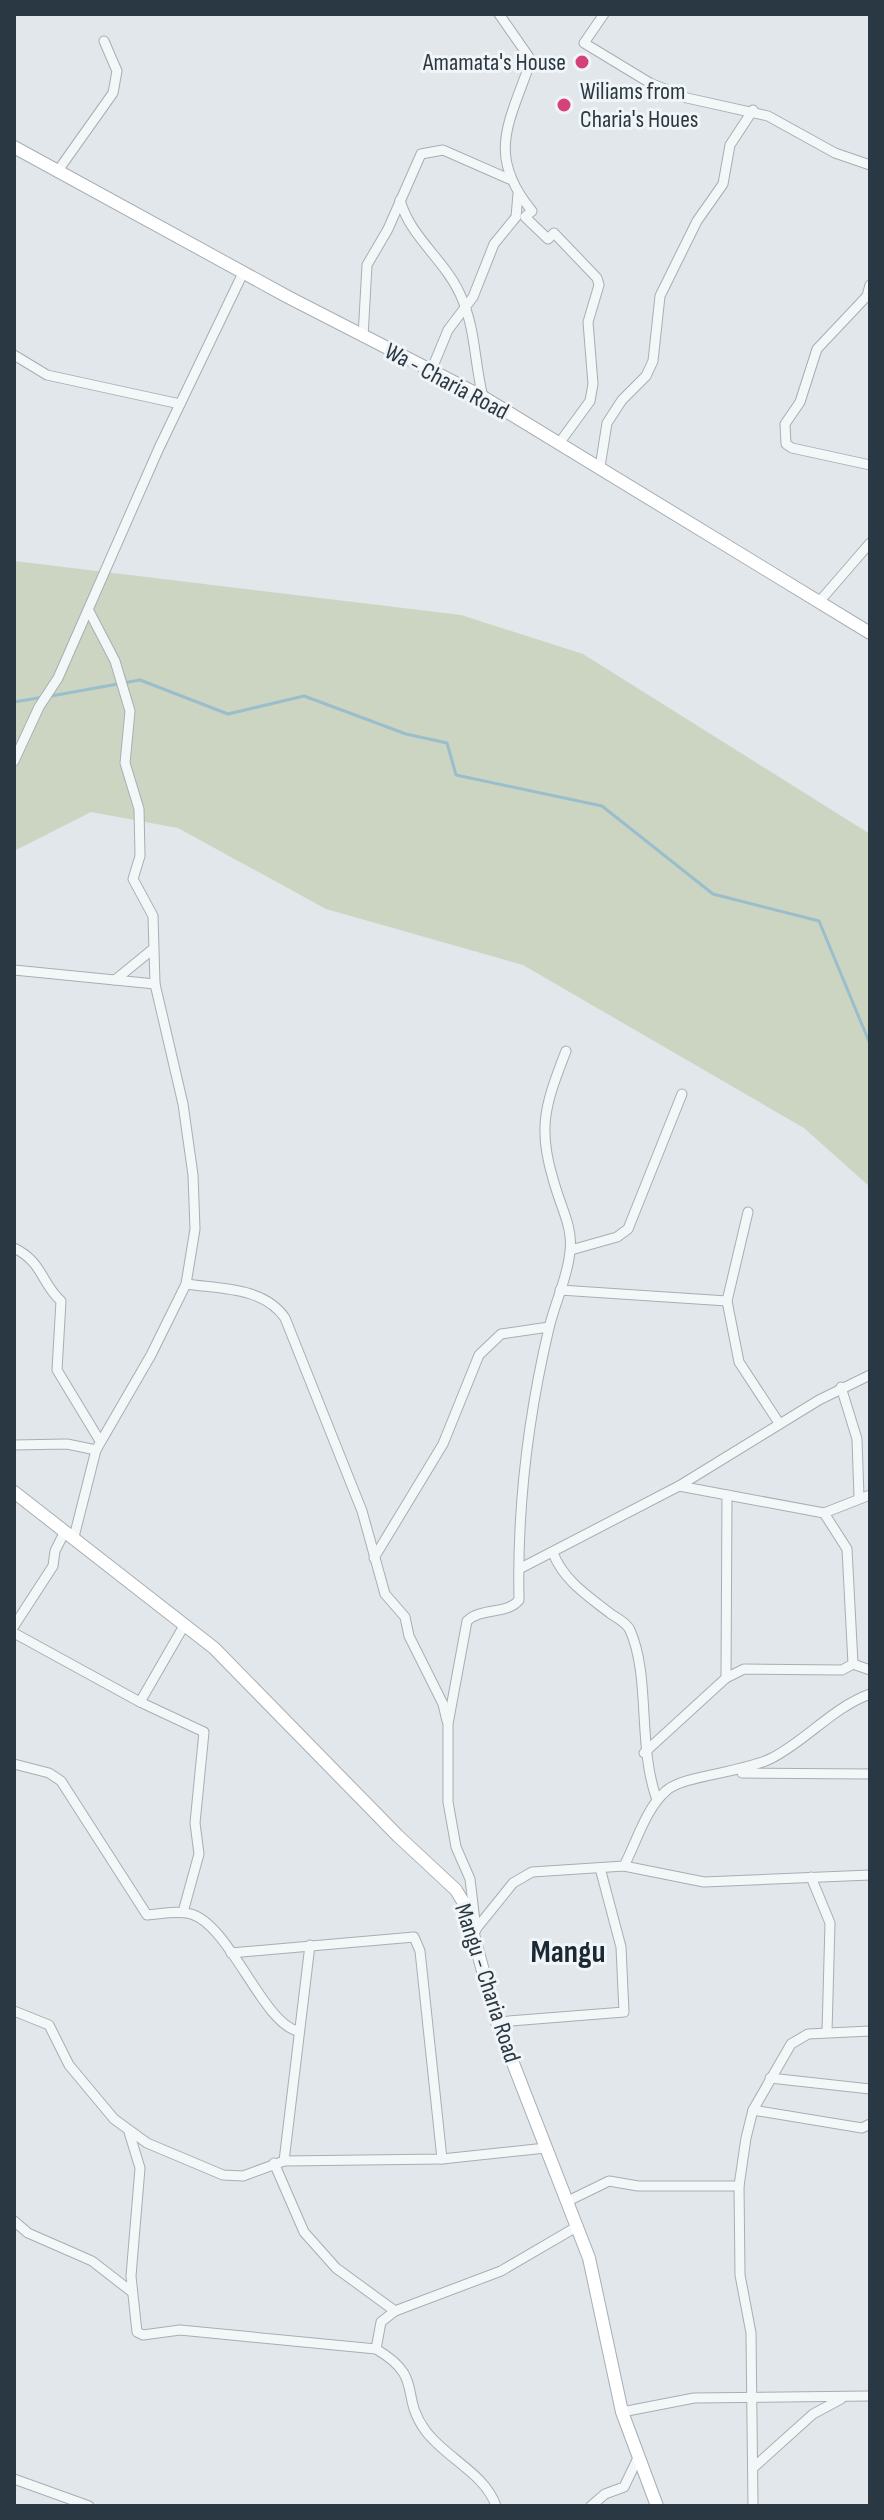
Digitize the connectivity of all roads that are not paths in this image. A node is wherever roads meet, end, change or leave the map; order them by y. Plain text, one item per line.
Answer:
1 (499, 14) edge
2 (604, 14) edge
3 (104, 41) dead end
4 (753, 110) junction
5 (14, 147) edge
6 (870, 165) edge
7 (57, 172) junction
8 (509, 179) junction
9 (518, 194) junction
10 (400, 200) junction
11 (243, 273) junction
12 (870, 285) edge
13 (466, 307) junction
14 (363, 337) junction
15 (14, 355) edge
16 (431, 371) junction
17 (483, 397) junction
18 (180, 404) junction
19 (560, 442) junction
20 (870, 465) edge
21 (600, 467) junction
22 (870, 543) edge
23 (819, 602) junction
24 (89, 611) junction
25 (870, 633) edge
26 (14, 761) edge
27 (153, 949) junction
28 (14, 970) edge
29 (115, 980) junction
30 (155, 984) junction
31 (566, 1051) dead end
32 (682, 1094) dead end
33 (748, 1212) dead end
34 (14, 1248) edge
35 (571, 1250) junction
36 (186, 1284) junction
37 (560, 1290) junction
38 (727, 1301) junction
39 (549, 1327) junction
40 (870, 1375) edge
41 (841, 1387) junction
42 (779, 1423) junction
43 (14, 1445) edge
44 (98, 1446) junction
45 (679, 1486) junction
46 (14, 1492) edge
47 (727, 1495) junction
48 (870, 1495) edge
49 (859, 1497) junction
50 (824, 1513) junction
51 (70, 1534) junction
52 (553, 1553) junction
53 (374, 1558) junction
54 (519, 1569) junction
55 (185, 1624) junction
56 (14, 1626) edge
57 (14, 1633) edge
58 (853, 1664) junction
59 (870, 1670) edge
60 (726, 1678) junction
61 (870, 1694) edge
62 (140, 1702) junction
63 (448, 1724) junction
64 (644, 1753) junction
65 (14, 1764) edge
66 (734, 1773) junction
67 (870, 1774) edge
68 (657, 1800) junction
69 (624, 1866) junction
70 (600, 1868) junction
71 (870, 1875) edge
72 (811, 1877) junction
73 (183, 1912) junction
74 (476, 1929) junction
75 (310, 1945) junction
76 (476, 1945) junction
77 (231, 1953) junction
78 (14, 2011) edge
79 (497, 2022) junction
80 (298, 2031) junction
81 (870, 2031) edge
82 (827, 2032) junction
83 (770, 2078) junction
84 (870, 2089) edge
85 (753, 2110) junction
86 (870, 2124) edge
87 (129, 2132) junction
88 (546, 2148) junction
89 (442, 2159) junction
90 (279, 2162) junction
91 (739, 2186) junction
92 (568, 2201) junction
93 (14, 2221) edge
94 (578, 2226) junction
95 (28, 2233) junction
96 (14, 2238) edge
97 (132, 2292) junction
98 (395, 2311) junction
99 (376, 2349) junction
100 (870, 2396) edge
101 (844, 2397) junction
102 (752, 2400) junction
103 (622, 2412) junction
104 (637, 2460) junction
105 (753, 2468) junction
106 (14, 2479) edge
107 (89, 2506) edge
108 (496, 2506) edge
109 (591, 2506) edge
110 (657, 2506) edge
111 (753, 2506) edge

1 - 8 street
2 - 4 street
3 - 7 street
4 - 6 street
4 - 21 street
5 - 7 street, Wa - Charia Road
7 - 11 street, Wa - Charia Road
8 - 9 street
8 - 10 street
9 - 13 street
9 - 19 street
10 - 13 street
10 - 14 street
11 - 14 street, Wa - Charia Road
11 - 18 street
12 - 20 street
13 - 16 street
13 - 17 street
14 - 16 street, Wa - Charia Road
15 - 18 street
16 - 17 street, Wa - Charia Road
17 - 19 street, Wa - Charia Road
18 - 24 street
19 - 21 street, Wa - Charia Road
21 - 23 street, Wa - Charia Road
22 - 23 street
23 - 25 street, Wa - Charia Road
24 - 26 street
24 - 27 street
27 - 29 street
27 - 30 street
28 - 29 street
29 - 30 street
30 - 36 street
31 - 35 street
32 - 35 street
33 - 38 street
34 - 44 street
35 - 37 street
36 - 44 street
36 - 53 street
37 - 38 street
37 - 39 street
38 - 42 street
39 - 53 street
39 - 54 street
40 - 41 street
41 - 42 street
41 - 49 street
42 - 45 street
43 - 44 street
44 - 51 street
45 - 47 street
45 - 52 street
46 - 51 street, Mangu - Charia Road
47 - 50 street
47 - 60 street
48 - 49 street
49 - 50 street
50 - 58 street
51 - 55 street, Mangu - Charia Road
51 - 56 street
52 - 54 street
52 - 64 street
53 - 63 street
54 - 63 street
55 - 62 street
55 - 76 street, Mangu - Charia Road
57 - 62 street
58 - 59 street
58 - 60 street
60 - 64 street
61 - 66 street
62 - 73 street
63 - 74 street
64 - 68 street
65 - 73 street
66 - 67 street
66 - 68 street
68 - 69 street
69 - 70 street
69 - 72 street
70 - 74 street
70 - 79 street
71 - 72 street
72 - 82 street
73 - 77 street
74 - 76 street
75 - 77 street
75 - 80 street
75 - 89 street
76 - 79 street, Mangu - Charia Road
77 - 80 street
78 - 87 street
79 - 88 street, Mangu - Charia Road
80 - 90 street
81 - 82 street
82 - 83 street
83 - 84 street
83 - 85 street
85 - 86 street
85 - 91 street
87 - 90 street
87 - 97 street
88 - 89 street
88 - 92 street, Mangu - Charia Road
89 - 90 street
90 - 98 street
91 - 92 street
91 - 102 street
92 - 94 street, Mangu - Charia Road
93 - 95 street
94 - 98 street
94 - 103 street, Mangu - Charia Road
95 - 96 street
95 - 97 street
97 - 99 street
98 - 99 street
99 - 108 street
100 - 101 street
101 - 102 street
101 - 105 street
102 - 103 street
102 - 105 street
103 - 104 street, Mangu - Charia Road
104 - 109 street
104 - 110 street, Mangu - Charia Road
105 - 111 street
106 - 107 street

